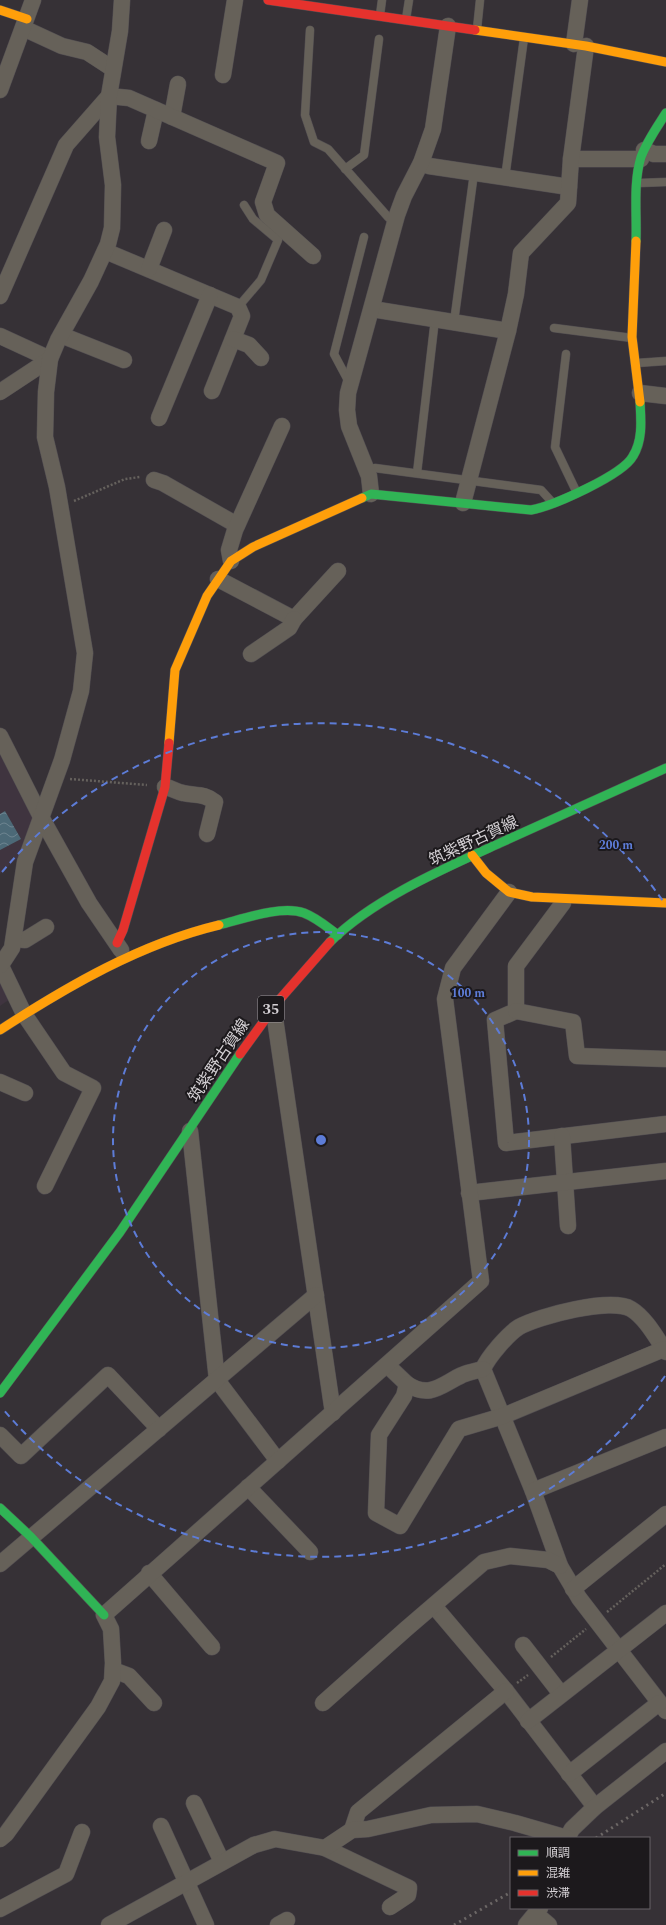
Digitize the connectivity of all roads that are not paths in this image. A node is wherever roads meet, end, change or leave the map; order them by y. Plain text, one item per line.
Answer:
1 (33, 0) edge
2 (122, 0) edge
3 (235, 0) edge
4 (268, 0) edge
5 (409, 0) edge
6 (480, 0) edge
7 (580, 0) edge
8 (380, 1) edge
9 (0, 10) edge
10 (379, 16) junction
11 (406, 20) junction
12 (25, 24) junction
13 (448, 26) junction
14 (310, 30) dead end
15 (477, 30) junction
16 (525, 37) junction
17 (379, 39) dead end
18 (580, 45) junction
19 (666, 62) edge
20 (113, 69) junction
21 (223, 75) dead end
22 (178, 84) dead end
23 (0, 90) edge
24 (109, 96) junction
25 (156, 110) junction
26 (666, 113) edge
27 (172, 117) junction
28 (149, 141) dead end
29 (666, 154) edge
30 (643, 155) junction
31 (571, 159) junction
32 (421, 163) junction
33 (345, 169) junction
34 (474, 173) junction
35 (505, 178) junction
36 (666, 182) edge
37 (639, 183) junction
38 (569, 187) junction
39 (244, 205) dead end
40 (394, 223) junction
41 (164, 230) dead end
42 (364, 237) dead end
43 (105, 251) junction
44 (313, 256) dead end
45 (149, 269) junction
46 (210, 295) junction
47 (0, 296) edge
48 (238, 307) junction
49 (372, 309) junction
50 (435, 319) junction
51 (454, 322) junction
52 (554, 328) dead end
53 (508, 331) junction
54 (61, 335) junction
55 (0, 336) edge
56 (632, 338) junction
57 (233, 339) junction
58 (566, 354) dead end
59 (260, 358) dead end
60 (50, 359) junction
61 (124, 360) dead end
62 (666, 361) edge
63 (636, 363) junction
64 (351, 384) junction
65 (212, 391) dead end
66 (0, 392) edge
67 (640, 393) junction
68 (666, 396) edge
69 (159, 418) dead end
70 (282, 426) dead end
71 (367, 470) junction
72 (417, 473) junction
73 (470, 479) junction
74 (154, 480) road end
75 (576, 491) junction
76 (372, 494) junction
77 (553, 502) junction
78 (463, 503) junction
79 (237, 525) junction
80 (231, 561) junction
81 (338, 571) dead end
82 (218, 579) junction
83 (294, 619) junction
84 (251, 654) dead end
85 (0, 736) edge
86 (666, 768) edge
87 (165, 787) junction
88 (42, 817) junction
89 (207, 834) dead end
90 (472, 855) junction
91 (509, 892) junction
92 (562, 903) dead end
93 (666, 903) edge
94 (46, 927) dead end
95 (338, 935) junction
96 (14, 939) junction
97 (117, 943) junction
98 (125, 959) junction
99 (1, 965) edge
100 (273, 1005) junction
101 (516, 1011) junction
102 (24, 1014) junction
103 (0, 1030) edge
104 (666, 1059) edge
105 (0, 1082) edge
106 (25, 1093) dead end
107 (666, 1124) edge
108 (190, 1131) junction
109 (562, 1136) junction
110 (666, 1171) edge
111 (566, 1182) junction
112 (45, 1186) dead end
113 (469, 1192) junction
114 (568, 1226) dead end
115 (316, 1295) junction
116 (665, 1351) edge
117 (387, 1365) junction
118 (483, 1369) junction
119 (217, 1380) junction
120 (407, 1384) junction
121 (0, 1393) edge
122 (333, 1413) junction
123 (503, 1416) junction
124 (159, 1429) junction
125 (0, 1436) edge
126 (666, 1437) edge
127 (278, 1461) junction
128 (248, 1487) junction
129 (533, 1491) junction
130 (0, 1508) edge
131 (666, 1514) edge
132 (31, 1537) junction
133 (310, 1552) dead end
134 (0, 1564) edge
135 (560, 1566) junction
136 (149, 1573) junction
137 (573, 1589) junction
138 (434, 1606) junction
139 (666, 1613) edge
140 (104, 1615) junction
141 (522, 1645) dead end
142 (212, 1647) dead end
143 (620, 1650) junction
144 (113, 1670) junction
145 (506, 1691) junction
146 (561, 1694) junction
147 (154, 1703) dead end
148 (323, 1704) dead end
149 (662, 1707) edge
150 (528, 1721) junction
151 (666, 1751) edge
152 (570, 1774) junction
153 (194, 1803) dead end
154 (595, 1807) junction
155 (161, 1826) dead end
156 (352, 1830) junction
157 (82, 1832) dead end
158 (564, 1837) edge
159 (568, 1837) edge
160 (0, 1839) edge
161 (325, 1848) junction
162 (222, 1862) junction
163 (186, 1882) junction
164 (390, 1906) dead end
165 (0, 1909) edge
166 (534, 1916) edge
167 (108, 1925) edge
168 (206, 1925) edge
169 (549, 1925) edge

1 - 12 street
2 - 20 street
3 - 21 street
4 - 10 street
5 - 11 lane
6 - 15 lane
7 - 18 street
8 - 10 lane
9 - 12 street
10 - 11 street
11 - 13 street
12 - 20 street
12 - 23 street
13 - 15 street
13 - 32 street
14 - 33 lane
15 - 16 street
16 - 18 street
16 - 35 lane
17 - 33 lane
18 - 19 street
18 - 31 street
20 - 24 street
22 - 27 street
24 - 25 street
24 - 43 street
24 - 47 street
25 - 27 street
25 - 28 street
26 - 30 street
27 - 44 street
29 - 30 street
30 - 31 street
30 - 37 street
31 - 38 street
32 - 34 street
32 - 40 street
33 - 40 lane
34 - 35 street
34 - 51 lane
35 - 38 street
36 - 37 lane
37 - 56 street
38 - 53 street
39 - 48 lane
40 - 49 street
41 - 45 street
42 - 64 lane
43 - 45 street
43 - 54 street
45 - 46 street
46 - 48 street
46 - 69 street
48 - 57 street
49 - 50 street
49 - 64 street
50 - 51 street
50 - 72 lane
51 - 53 street
52 - 56 lane
53 - 73 street
54 - 60 street
54 - 61 street
55 - 60 street
56 - 63 street
57 - 59 street
57 - 65 street
58 - 75 lane
60 - 66 street
60 - 88 street
62 - 63 lane
63 - 67 street
64 - 71 street
67 - 68 street
67 - 75 street
70 - 79 street
71 - 72 lane
71 - 76 street
72 - 73 lane
73 - 77 lane
73 - 78 street
74 - 79 street
75 - 77 street
76 - 78 street
76 - 80 street
77 - 78 street
79 - 80 street
80 - 82 street
81 - 83 street
82 - 83 street
82 - 87 street
83 - 84 street
85 - 88 street
86 - 90 street, 筑紫野古賀線 / 35
87 - 89 street
87 - 97 street
88 - 96 street
88 - 97 street
90 - 91 street
90 - 95 street, 筑紫野古賀線 / 35
91 - 93 street
91 - 113 street
92 - 101 street
94 - 96 street
95 - 98 street
95 - 100 street, 筑紫野古賀線 / 35
96 - 99 street
97 - 98 street
98 - 102 street
99 - 102 street
100 - 108 street, 筑紫野古賀線 / 35
100 - 115 street
101 - 104 street
101 - 109 street
102 - 103 street
102 - 112 street
105 - 106 street
107 - 109 street
108 - 119 street
108 - 121 street, 筑紫野古賀線 / 35
109 - 111 street
110 - 111 street
111 - 113 street
111 - 114 street
113 - 117 street
115 - 119 street
115 - 122 street
116 - 118 street
116 - 123 street
117 - 120 street
117 - 122 street
118 - 120 street
118 - 123 street
119 - 124 street
119 - 127 street
120 - 123 street
122 - 127 street
123 - 129 street
124 - 125 street
124 - 132 street
126 - 129 street
127 - 128 street
128 - 133 street
128 - 136 street
129 - 135 street
130 - 132 street
131 - 137 street
132 - 134 street
132 - 140 street
135 - 137 street
135 - 138 street
136 - 140 street
136 - 142 street
137 - 143 street
138 - 145 street
138 - 148 street
139 - 143 street
140 - 144 street
141 - 146 street
143 - 146 street
143 - 149 street
144 - 147 street
144 - 160 street
145 - 150 street
145 - 156 street
146 - 150 street
149 - 152 street
150 - 152 street
151 - 154 street
152 - 154 street
153 - 162 street
154 - 159 street
155 - 163 street
156 - 158 street
156 - 161 street
157 - 165 street
161 - 162 street
161 - 164 street
162 - 163 street
163 - 167 street
163 - 168 street
166 - 169 street

